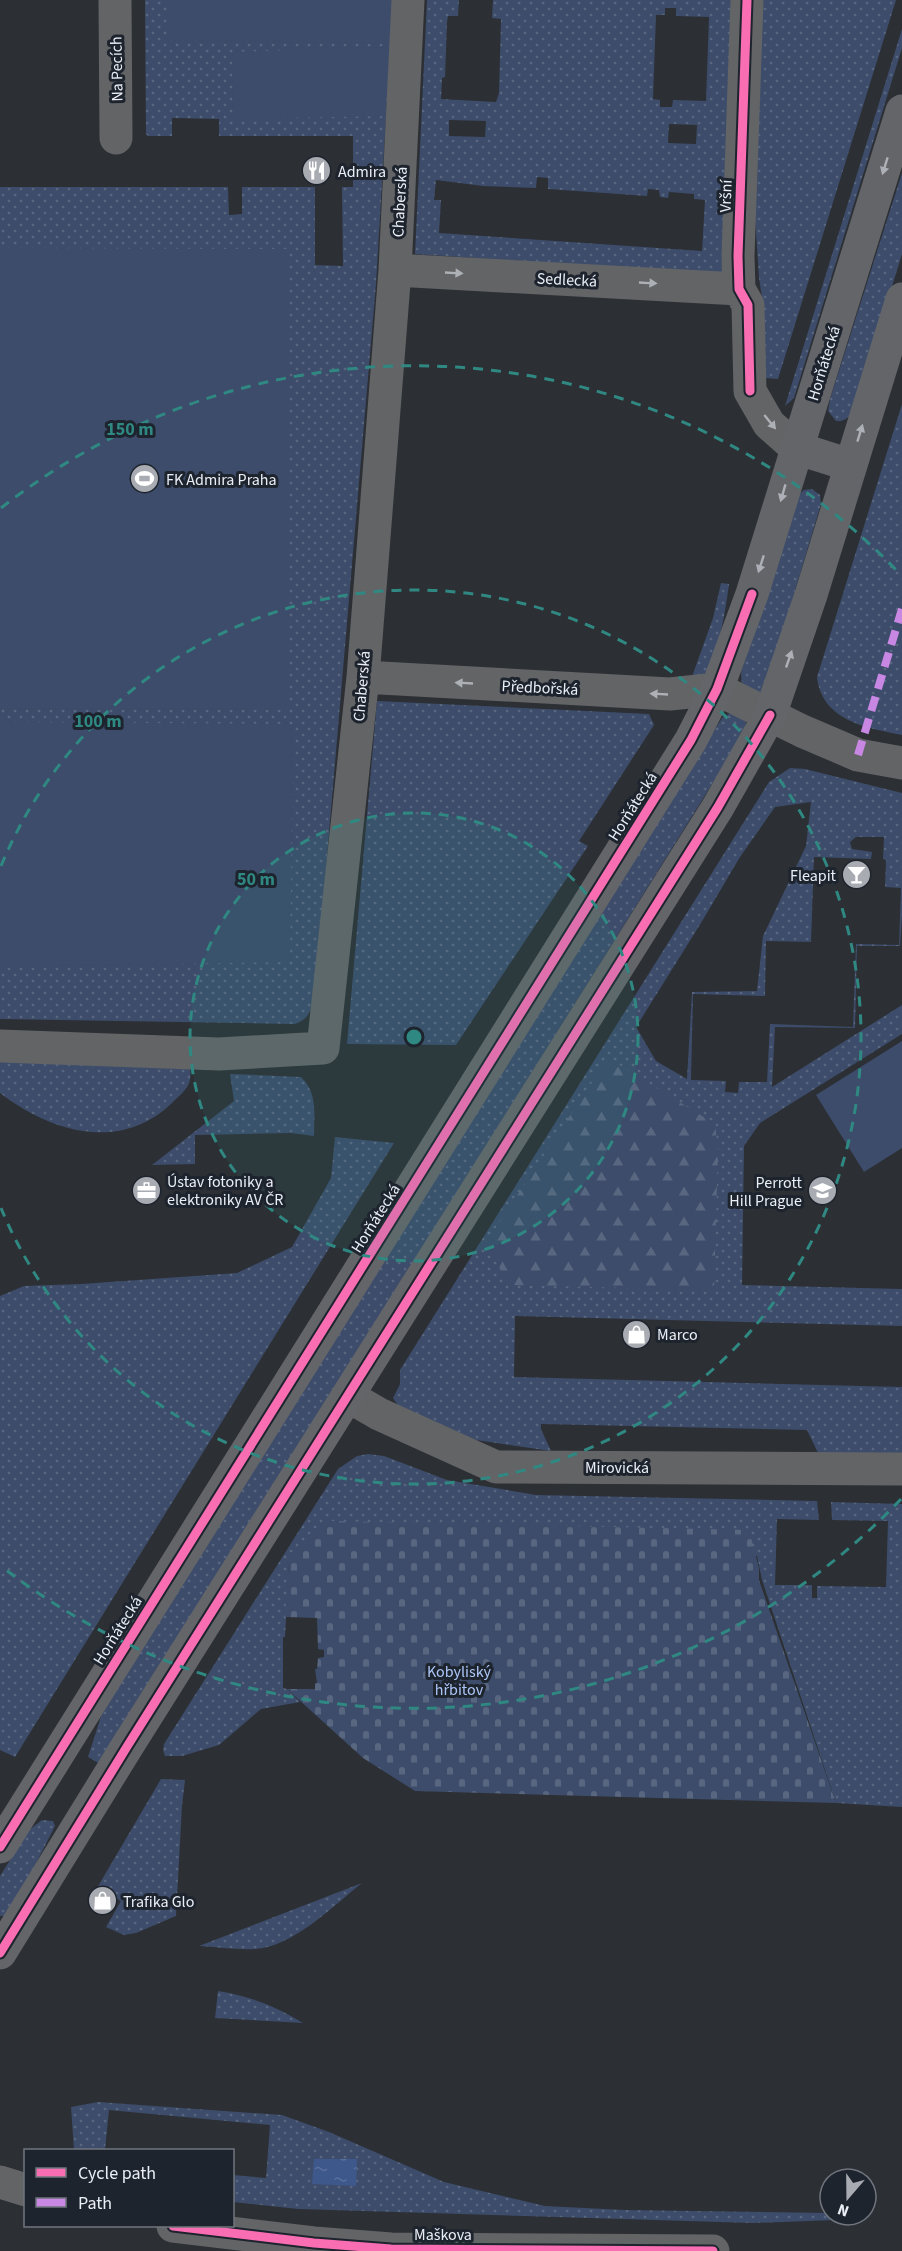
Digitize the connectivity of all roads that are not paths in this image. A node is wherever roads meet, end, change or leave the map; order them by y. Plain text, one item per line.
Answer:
1 (116, 0) edge
2 (408, 0) edge
3 (747, 0) edge
4 (902, 111) edge
5 (116, 138) dead end
6 (395, 270) junction
7 (739, 289) junction
8 (902, 300) edge
9 (796, 448) junction
10 (850, 465) junction
11 (363, 677) junction
12 (717, 689) junction
13 (770, 715) junction
14 (902, 763) edge
15 (0, 1046) edge
16 (348, 1396) junction
17 (902, 1469) edge
18 (0, 1847) edge
19 (0, 1953) edge
20 (0, 2182) edge
21 (24, 2189) edge
22 (181, 2227) edge
23 (713, 2251) edge

1 - 5 street, Na Pecích
2 - 6 street, Chaberská
3 - 7 street, Vršní
4 -> 9 main road, Horňátecká
6 -> 7 street, Sedlecká
6 - 11 street, Chaberská
7 -> 9 street, Vršní
10 -> 8 main road
9 - 10 main road, Vršní
9 -> 12 main road, Horňátecká
13 -> 10 main road
12 -> 11 street, Předbořská
11 - 15 street, Chaberská
12 - 13 street
12 - 18 main road, Horňátecká
13 - 14 street
13 - 16 main road
16 - 17 street, Mirovická
16 - 19 main road
20 - 21 street
22 - 23 street, Maškova

